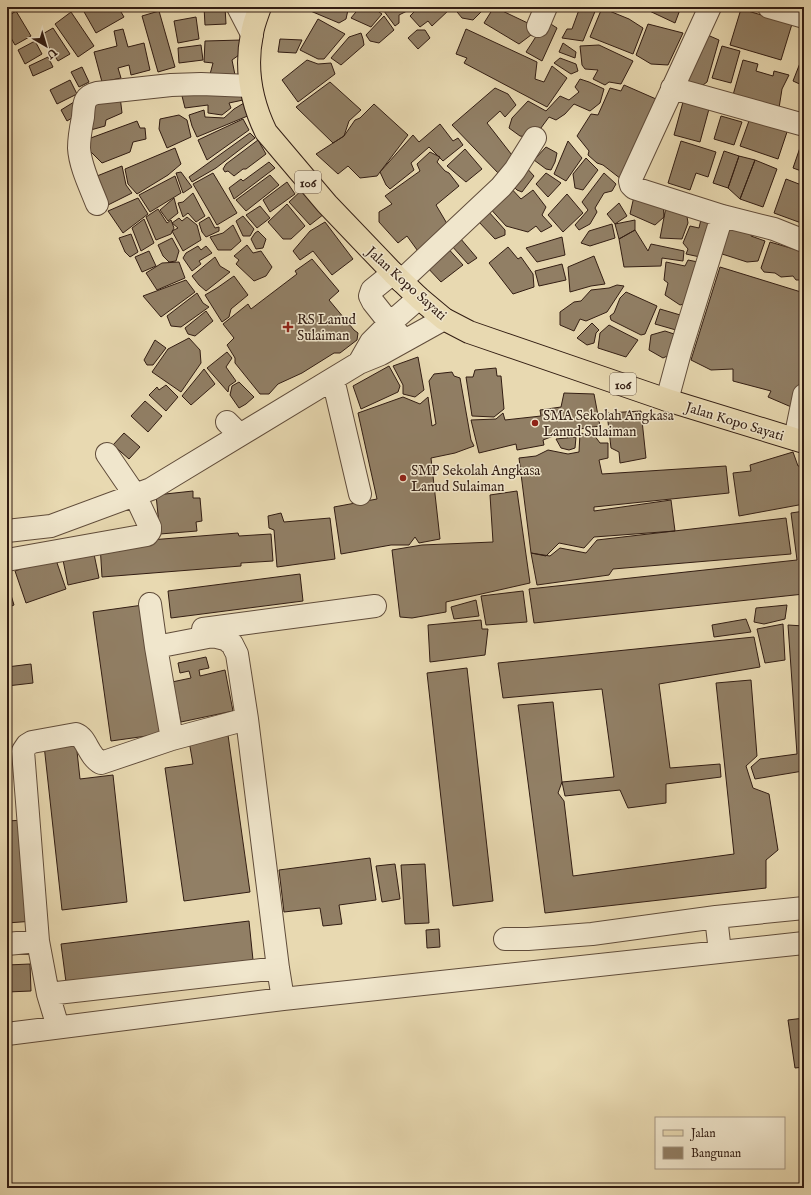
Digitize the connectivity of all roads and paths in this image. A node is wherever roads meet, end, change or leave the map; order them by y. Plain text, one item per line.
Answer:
1 (238, 7) edge
2 (260, 7) edge
3 (546, 7) edge
4 (710, 7) edge
5 (769, 7) edge
6 (804, 17) edge
7 (538, 26) dead end
8 (252, 34) junction
9 (250, 86) junction
10 (672, 88) junction
11 (804, 125) edge
12 (535, 138) dead end
13 (97, 204) dead end
14 (722, 216) junction
15 (804, 241) edge
16 (397, 277) junction
17 (419, 298) junction
18 (444, 319) junction
19 (390, 324) junction
20 (404, 341) junction
21 (359, 363) junction
22 (333, 379) junction
23 (804, 395) edge
24 (667, 400) junction
25 (799, 441) edge
26 (107, 454) dead end
27 (360, 494) dead end
28 (135, 495) junction
29 (7, 531) edge
30 (7, 560) edge
31 (150, 604) dead end
32 (375, 606) dead end
33 (155, 641) junction
34 (247, 719) junction
35 (172, 738) junction
36 (804, 908) edge
37 (716, 917) junction
38 (592, 934) junction
39 (505, 939) dead end
40 (38, 942) junction
41 (804, 943) edge
42 (7, 944) edge
43 (720, 952) junction
44 (595, 966) junction
45 (278, 968) junction
46 (48, 994) junction
47 (283, 999) junction
48 (58, 1027) junction
49 (7, 1034) edge

1 - 8 street
2 - 8 main road, Jalan Kopo Sayati / 106
3 - 7 street
4 - 10 street
5 - 6 street
8 - 9 main road, Jalan Kopo Sayati / 106
9 - 13 street
9 - 16 main road, Jalan Kopo Sayati / 106
10 - 11 street
10 - 14 street
12 - 16 street
14 - 15 street
14 - 24 street
16 - 17 main road, Jalan Kopo Sayati / 106
16 - 19 street
17 - 18 main road, Jalan Kopo Sayati / 106
17 - 19 street
18 - 20 street
18 - 24 main road, Jalan Kopo Sayati / 106
19 - 20 street
19 - 21 street
20 - 21 street
21 - 22 street
22 - 27 street
22 - 28 street
23 - 25 street
24 - 25 main road, Jalan Kopo Sayati / 106
26 - 28 street
28 - 29 street
28 - 30 street
31 - 33 street
32 - 33 street
33 - 34 street
33 - 35 street
34 - 35 street
34 - 45 street
35 - 40 street
36 - 37 street
37 - 38 street
37 - 43 street
38 - 39 street
38 - 44 street
40 - 42 street
40 - 46 street
41 - 43 street
43 - 44 street
44 - 47 street
45 - 46 street
45 - 47 street
46 - 48 street
47 - 48 street
48 - 49 street

